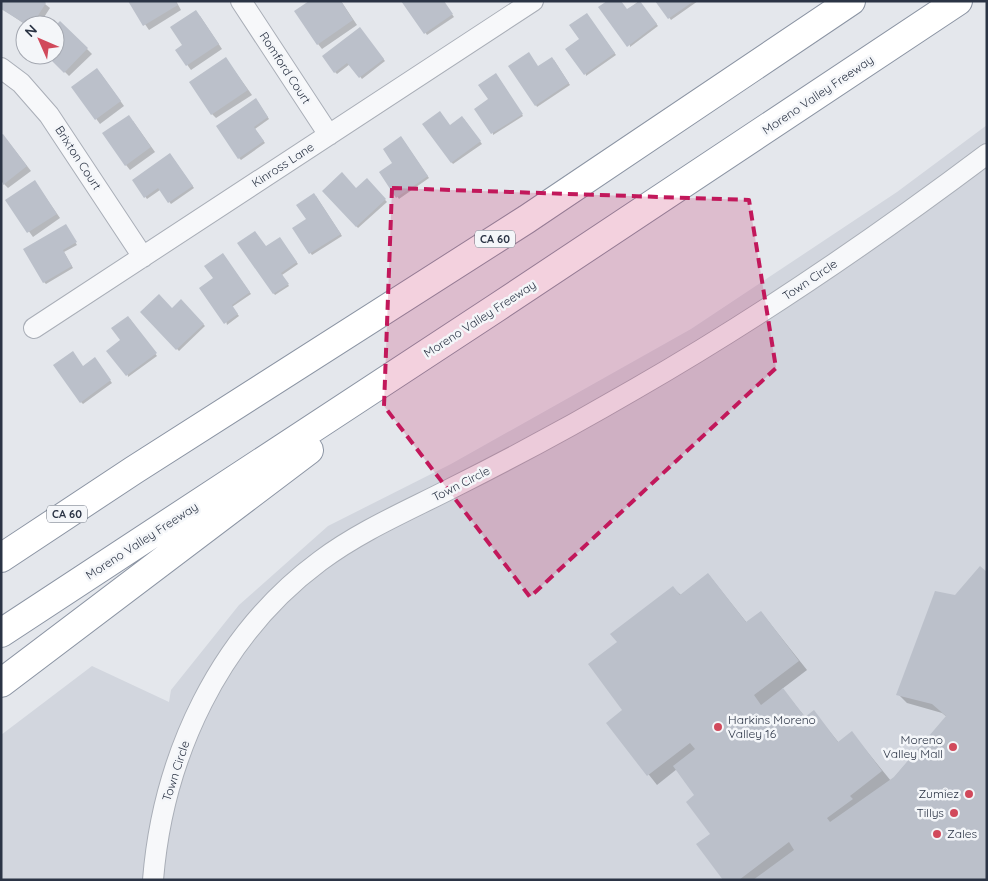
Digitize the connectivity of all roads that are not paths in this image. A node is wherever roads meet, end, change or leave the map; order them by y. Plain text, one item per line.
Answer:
1 (241, 1) edge
2 (851, 1) edge
3 (958, 1) edge
4 (523, 4) edge
5 (1, 68) edge
6 (330, 135) junction
7 (987, 154) edge
8 (143, 257) junction
9 (496, 308) junction
10 (34, 328) dead end
11 (134, 470) junction
12 (1, 550) edge
13 (1, 558) edge
14 (1, 633) edge
15 (1, 683) edge
16 (153, 880) edge

1 - 6 street, Romford Court
2 - 11 highway, CA 60
3 - 9 highway, Moreno Valley Freeway
4 - 6 street, Kinross Lane
5 - 8 street, Brixton Court
6 - 8 street, Kinross Lane
7 - 16 street, Town Circle
8 - 10 street, Kinross Lane
9 - 14 highway, Moreno Valley Freeway
9 - 15 highway
11 - 12 highway
11 - 13 highway, CA 60

